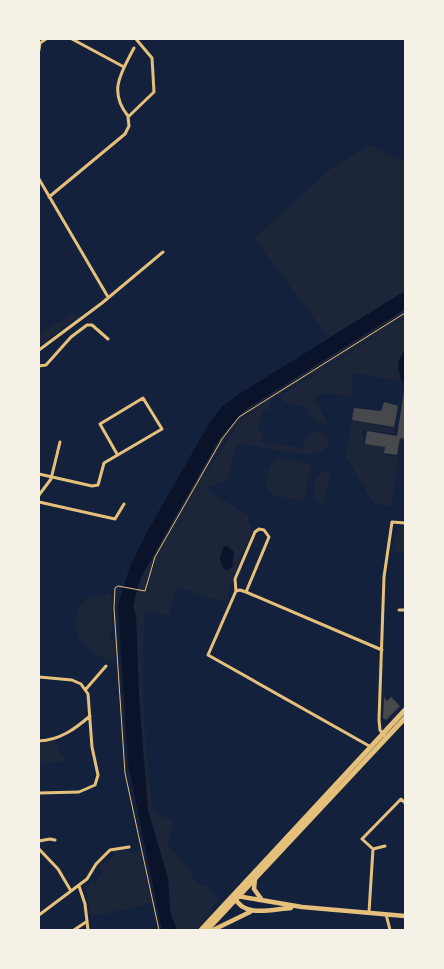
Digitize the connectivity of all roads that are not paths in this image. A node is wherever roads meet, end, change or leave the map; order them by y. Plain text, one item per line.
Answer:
1 (46, 39) edge
2 (72, 39) edge
3 (136, 39) edge
4 (134, 48) dead end
5 (39, 50) edge
6 (124, 67) junction
7 (128, 117) junction
8 (39, 179) edge
9 (50, 197) junction
10 (163, 252) dead end
11 (108, 297) junction
12 (108, 339) dead end
13 (39, 350) edge
14 (39, 366) edge
15 (60, 442) dead end
16 (118, 454) junction
17 (39, 474) edge
18 (52, 477) junction
19 (39, 495) edge
20 (39, 502) edge
21 (124, 504) dead end
22 (405, 523) edge
23 (236, 591) junction
24 (246, 592) junction
25 (399, 610) dead end
26 (405, 610) edge
27 (382, 650) junction
28 (106, 666) dead end
29 (39, 677) edge
30 (86, 689) junction
31 (405, 710) edge
32 (90, 716) junction
33 (405, 718) edge
34 (384, 736) junction
35 (39, 741) edge
36 (373, 748) junction
37 (39, 793) edge
38 (405, 803) edge
39 (56, 840) dead end
40 (39, 842) edge
41 (385, 846) dead end
42 (129, 847) dead end
43 (39, 849) edge
44 (373, 849) junction
45 (255, 878) junction
46 (79, 886) junction
47 (71, 891) junction
48 (236, 897) junction
49 (268, 902) junction
50 (302, 907) junction
51 (257, 910) junction
52 (369, 912) junction
53 (386, 913) junction
54 (39, 915) edge
55 (405, 915) edge
56 (86, 922) junction
57 (74, 930) edge
58 (88, 930) edge
59 (201, 930) edge
60 (207, 930) edge
61 (213, 930) edge
62 (390, 930) edge

1 - 5 street
2 - 6 street
3 - 7 street
4 - 6 street
6 - 7 street
7 - 9 street
8 - 9 street
9 - 11 street
10 - 11 street
11 - 13 street
12 - 14 street
15 - 18 street
16 - 16 street
16 - 18 street
17 - 18 street
18 - 19 street
20 - 21 street
22 - 27 street
23 - 24 street
23 - 24 street
23 - 36 street
24 - 27 street
25 - 26 street
27 - 34 street
28 - 30 street
29 - 30 street
30 - 32 street
31 - 34 main road
32 - 35 street
32 - 37 street
33 - 34 main road
34 - 36 main road
36 - 45 main road
36 - 48 main road
38 - 44 street
39 - 40 street
41 - 44 street
42 - 46 street
43 - 47 street
44 - 52 street
45 - 48 main road
45 - 49 main road
46 - 47 street
46 - 56 street
47 - 54 street
48 - 49 main road
48 - 51 main road
48 - 59 main road
48 - 60 main road
49 - 50 main road
50 - 51 main road
50 - 52 main road
51 - 61 main road
52 - 53 main road
53 - 55 main road
53 - 62 street
56 - 57 street
56 - 58 street

